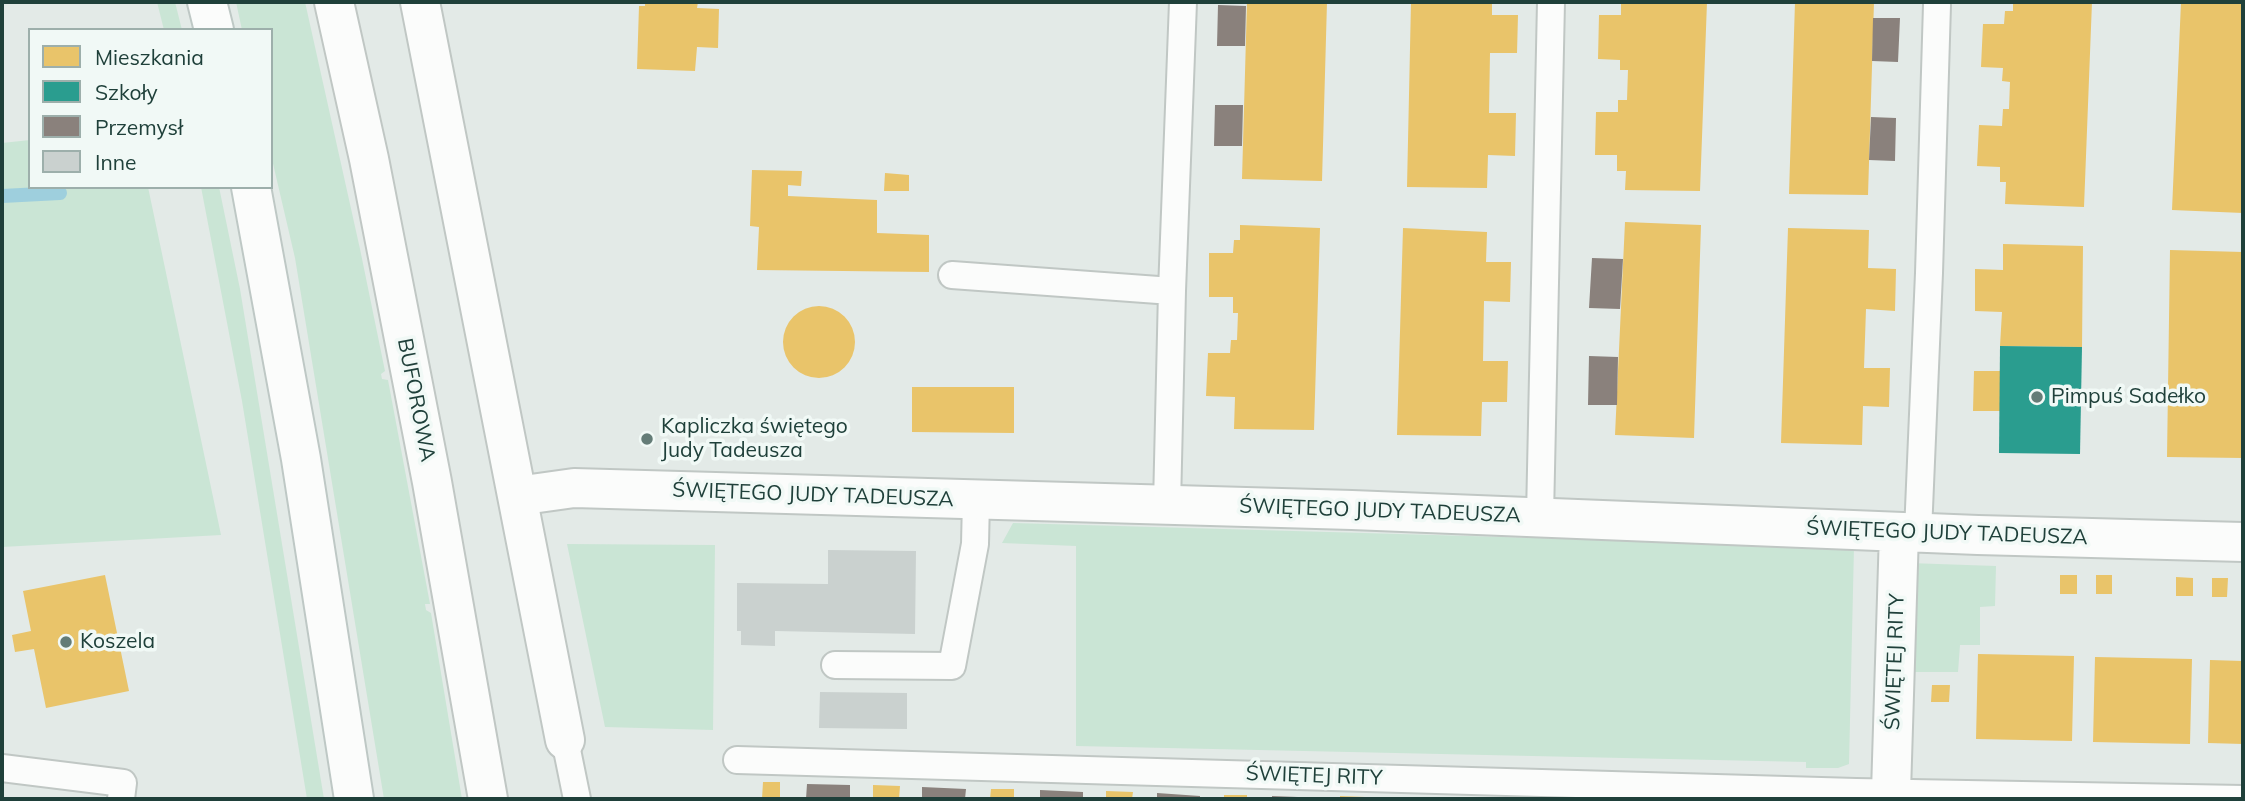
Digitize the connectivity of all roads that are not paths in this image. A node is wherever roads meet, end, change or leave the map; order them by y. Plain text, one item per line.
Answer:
1 (207, 2) edge
2 (334, 2) edge
3 (420, 2) edge
4 (1183, 2) edge
5 (1550, 2) edge
6 (1937, 5) dead end
7 (214, 28) edge
8 (251, 189) edge
9 (951, 275) dead end
10 (1172, 291) junction
11 (517, 496) junction
12 (976, 500) junction
13 (1167, 505) junction
14 (1540, 516) junction
15 (1908, 532) junction
16 (2243, 541) edge
17 (835, 665) dead end
18 (565, 740) joint
19 (737, 760) dead end
20 (2, 768) edge
21 (1891, 796) edge
22 (121, 799) edge
23 (354, 799) edge
24 (488, 799) edge
25 (577, 799) edge
26 (2243, 799) edge

1 - 7 street
2 - 24 street, BUFOROWA
3 - 11 street
4 - 10 lane
5 - 14 lane
6 - 15 lane
8 - 23 street
9 - 10 lane
10 - 13 lane
11 - 12 street, ŚWIĘTEGO JUDY TADEUSZA
11 - 18 street
12 - 13 street, ŚWIĘTEGO JUDY TADEUSZA
12 - 17 lane
13 - 14 street, ŚWIĘTEGO JUDY TADEUSZA
14 - 15 street, ŚWIĘTEGO JUDY TADEUSZA
15 - 16 street, ŚWIĘTEGO JUDY TADEUSZA
15 - 21 street, ŚWIĘTEJ RITY
18 - 25 lane
19 - 21 lane, ŚWIĘTEJ RITY
20 - 22 lane
21 - 26 lane, ŚWIĘTEJ RITY

